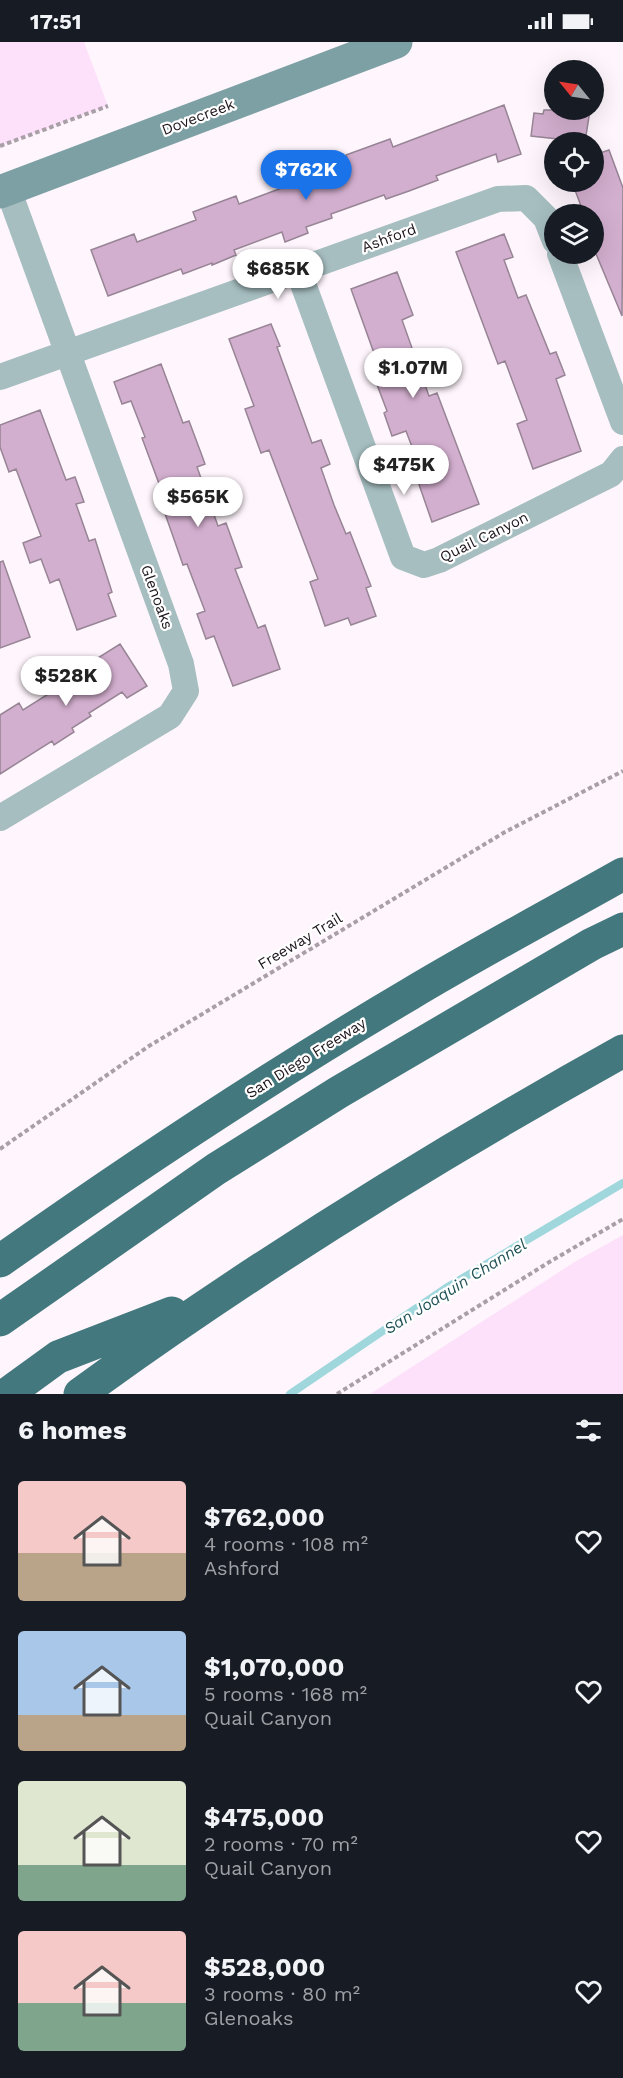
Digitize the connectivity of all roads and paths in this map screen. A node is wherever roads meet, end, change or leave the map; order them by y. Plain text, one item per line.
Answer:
1 (396, 42) edge
2 (108, 106) dead end
3 (0, 146) edge
4 (4, 190) edge
5 (544, 216) edge
6 (564, 264) edge
7 (298, 270) junction
8 (68, 351) junction
9 (0, 377) edge
10 (623, 422) edge
11 (617, 467) edge
12 (623, 771) edge
13 (0, 818) edge
14 (623, 874) edge
15 (623, 929) edge
16 (623, 1051) edge
17 (0, 1149) edge
18 (623, 1219) edge
19 (0, 1261) edge
20 (224, 1293) junction
21 (0, 1320) edge
22 (7, 1394) edge
23 (80, 1394) edge
24 (337, 1394) edge

1 - 4 street, Dovecreek
2 - 3 path
4 - 8 street, Glenoaks
5 - 7 street, Ashford
6 - 10 street
7 - 8 street, Ashford
7 - 11 street, Quail Canyon
8 - 9 street, Ashford
8 - 13 street, Glenoaks
12 - 17 path, Freeway Trail
14 - 19 highway, San Diego Freeway
15 - 21 highway
16 - 20 highway
18 - 24 path
20 - 22 highway
20 - 23 highway

